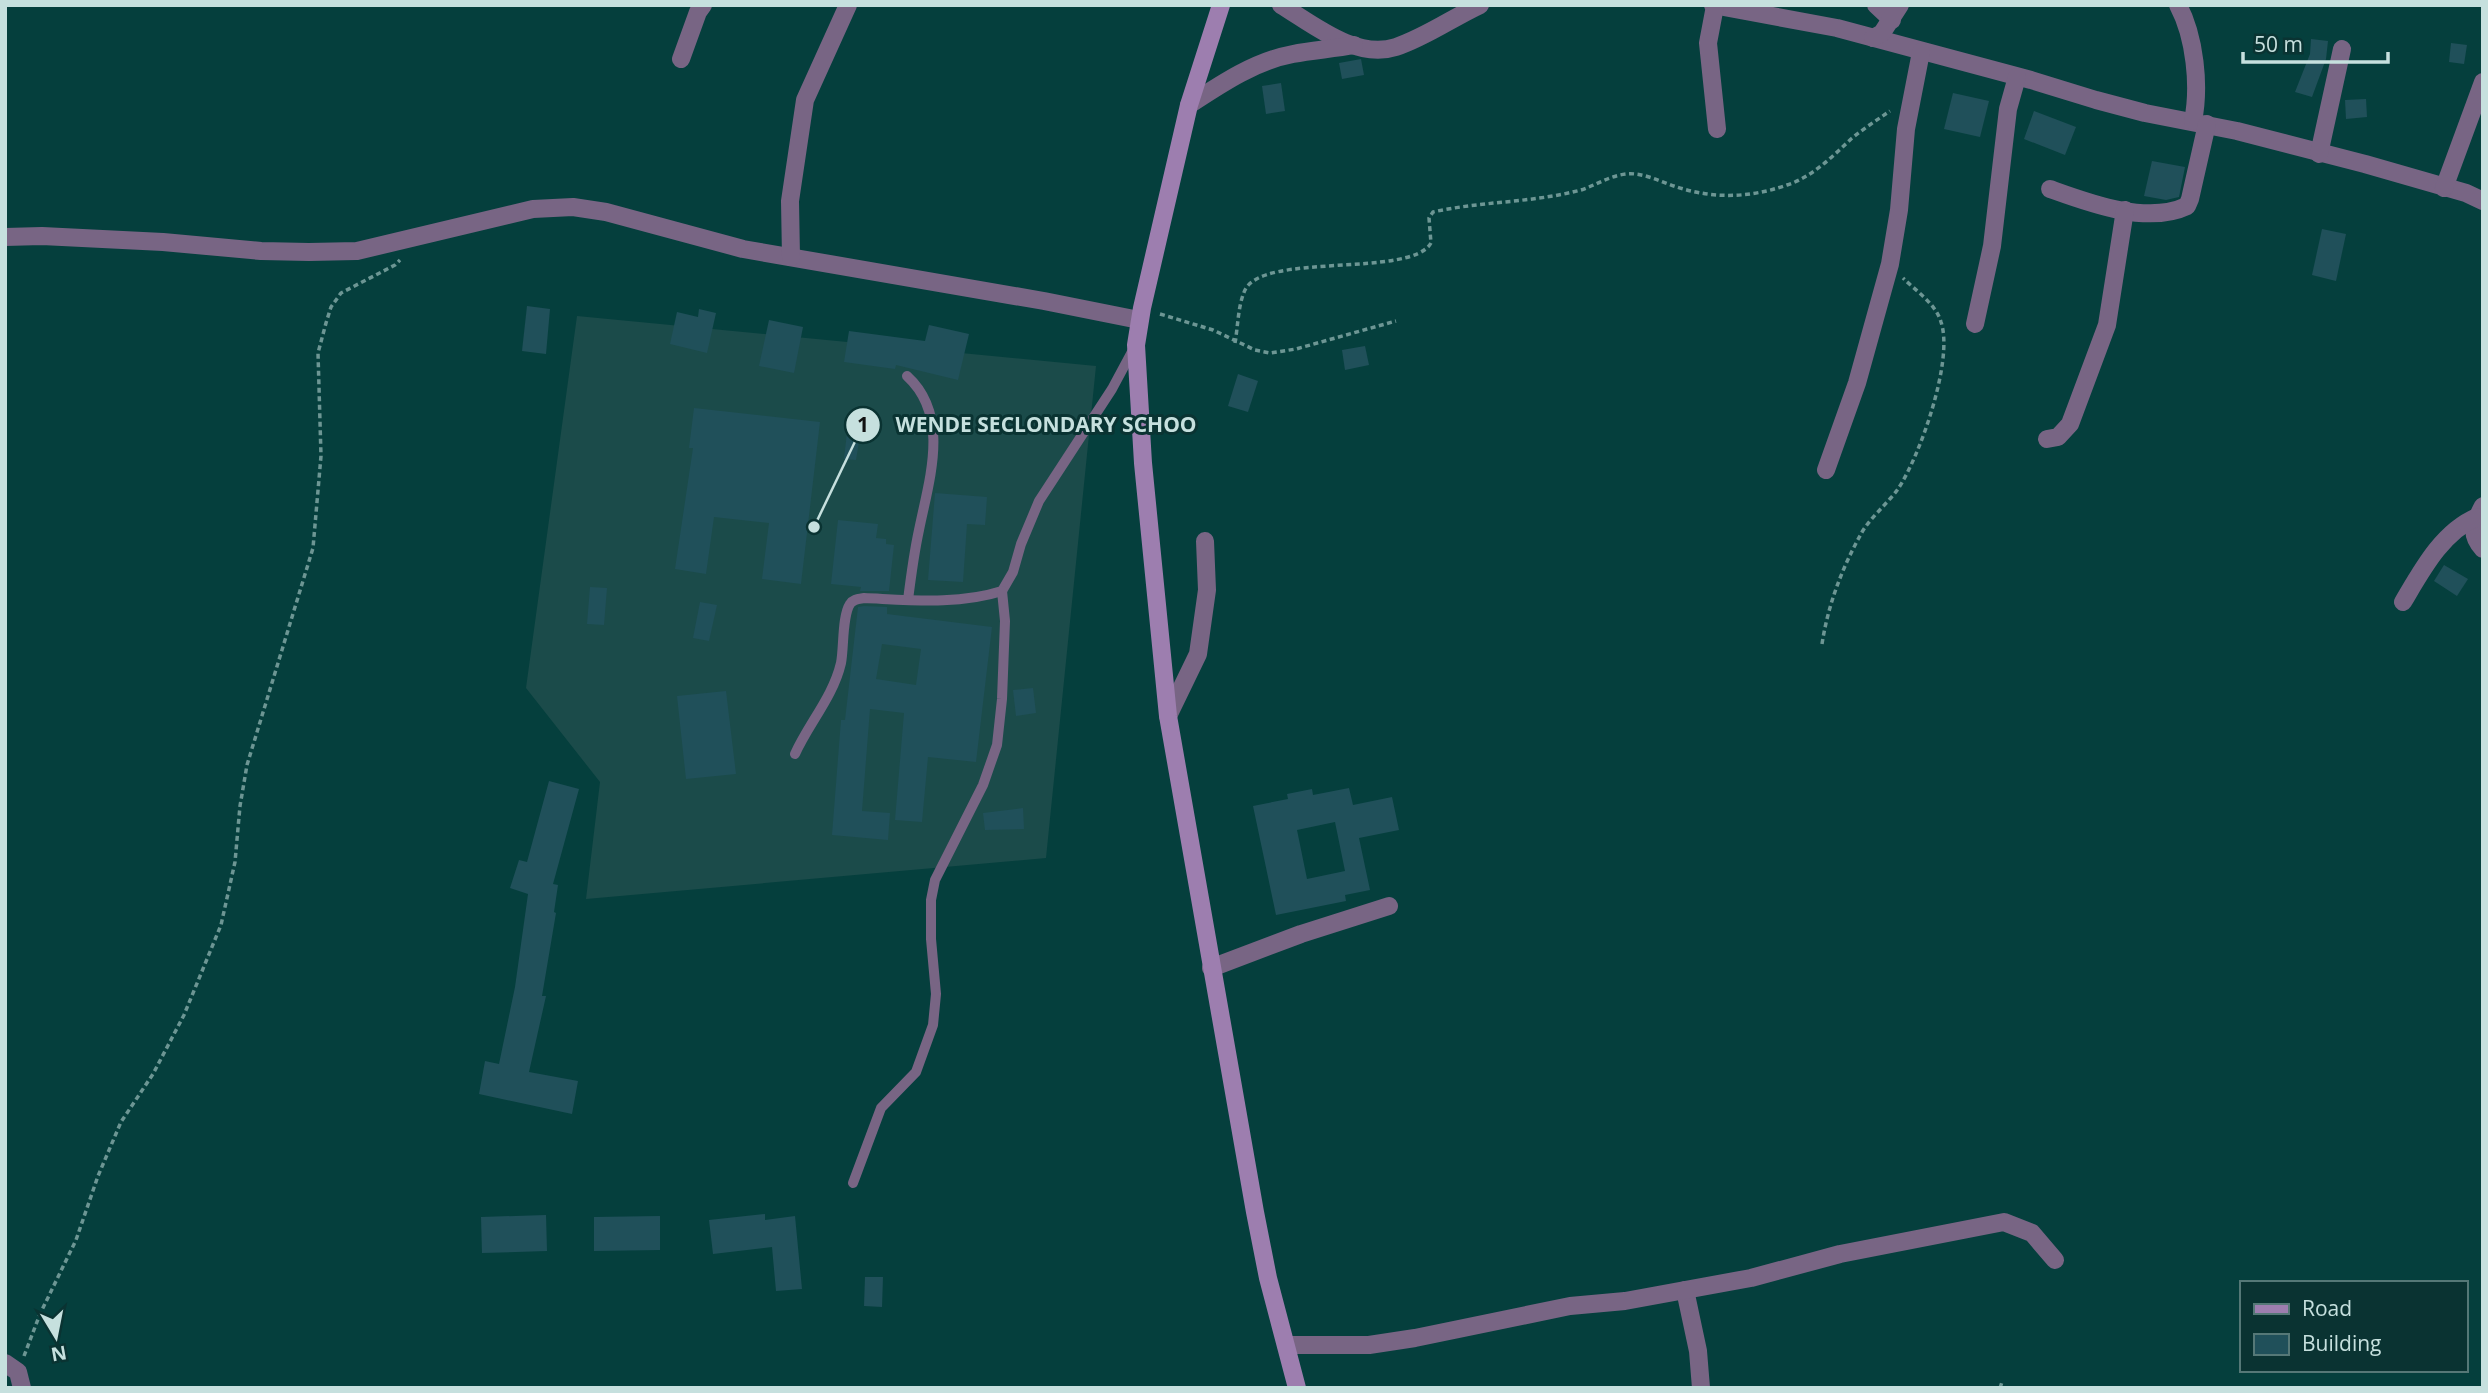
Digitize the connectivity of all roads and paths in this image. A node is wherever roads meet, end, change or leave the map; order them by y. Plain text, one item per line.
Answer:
1 (702, 5) edge
2 (848, 5) edge
3 (1221, 5) edge
4 (1281, 5) edge
5 (1480, 5) edge
6 (1714, 5) edge
7 (1876, 5) edge
8 (2178, 5) edge
9 (1896, 13) edge
10 (1873, 38) junction
11 (1354, 45) junction
12 (2342, 49) dead end
13 (1921, 52) junction
14 (681, 60) dead end
15 (2017, 77) junction
16 (2483, 82) edge
17 (1912, 100) junction
18 (1189, 105) junction
19 (2200, 123) junction
20 (1717, 129) dead end
21 (2319, 154) junction
22 (2444, 188) junction
23 (2050, 189) dead end
24 (2483, 201) edge
25 (2125, 210) junction
26 (416, 235) junction
27 (5, 237) edge
28 (791, 257) junction
29 (1890, 264) junction
30 (1140, 314) junction
31 (1396, 321) dead end
32 (1975, 324) dead end
33 (1236, 343) junction
34 (1136, 345) junction
35 (907, 376) dead end
36 (2047, 439) dead end
37 (1826, 470) dead end
38 (2480, 511) edge
39 (1205, 541) dead end
40 (2483, 549) edge
41 (1002, 591) junction
42 (908, 600) junction
43 (2403, 602) dead end
44 (1822, 644) dead end
45 (1168, 716) junction
46 (795, 754) dead end
47 (1389, 906) dead end
48 (1211, 968) junction
49 (853, 1183) dead end
50 (2055, 1260) dead end
51 (1685, 1290) junction
52 (1286, 1345) junction
53 (15, 1374) edge
54 (2002, 1382) dead end
55 (1297, 1388) edge
56 (1701, 1388) edge
57 (2000, 1388) edge

1 - 14 street
2 - 28 street
3 - 18 street
4 - 11 street
5 - 11 street
6 - 10 street
6 - 20 street
7 - 9 street
8 - 19 street
9 - 10 street
10 - 13 street
11 - 18 street
12 - 21 street
13 - 15 street
13 - 17 street
15 - 19 street
15 - 32 street
16 - 22 street
17 - 29 street
17 - 33 path
18 - 30 street
19 - 21 street
19 - 25 street
21 - 22 street
22 - 24 street
23 - 25 street
25 - 36 street
26 - 27 street
26 - 28 street
26 - 53 path
28 - 30 street
29 - 37 street
29 - 44 path
30 - 33 path
30 - 34 street
31 - 33 path
34 - 41 lane
34 - 45 street
35 - 42 lane
38 - 40 street
38 - 43 street
39 - 45 street
41 - 42 lane
41 - 49 lane
42 - 46 lane
45 - 48 street
47 - 48 street
48 - 52 street
50 - 51 street
51 - 52 street
51 - 56 street
52 - 55 street
54 - 57 path

